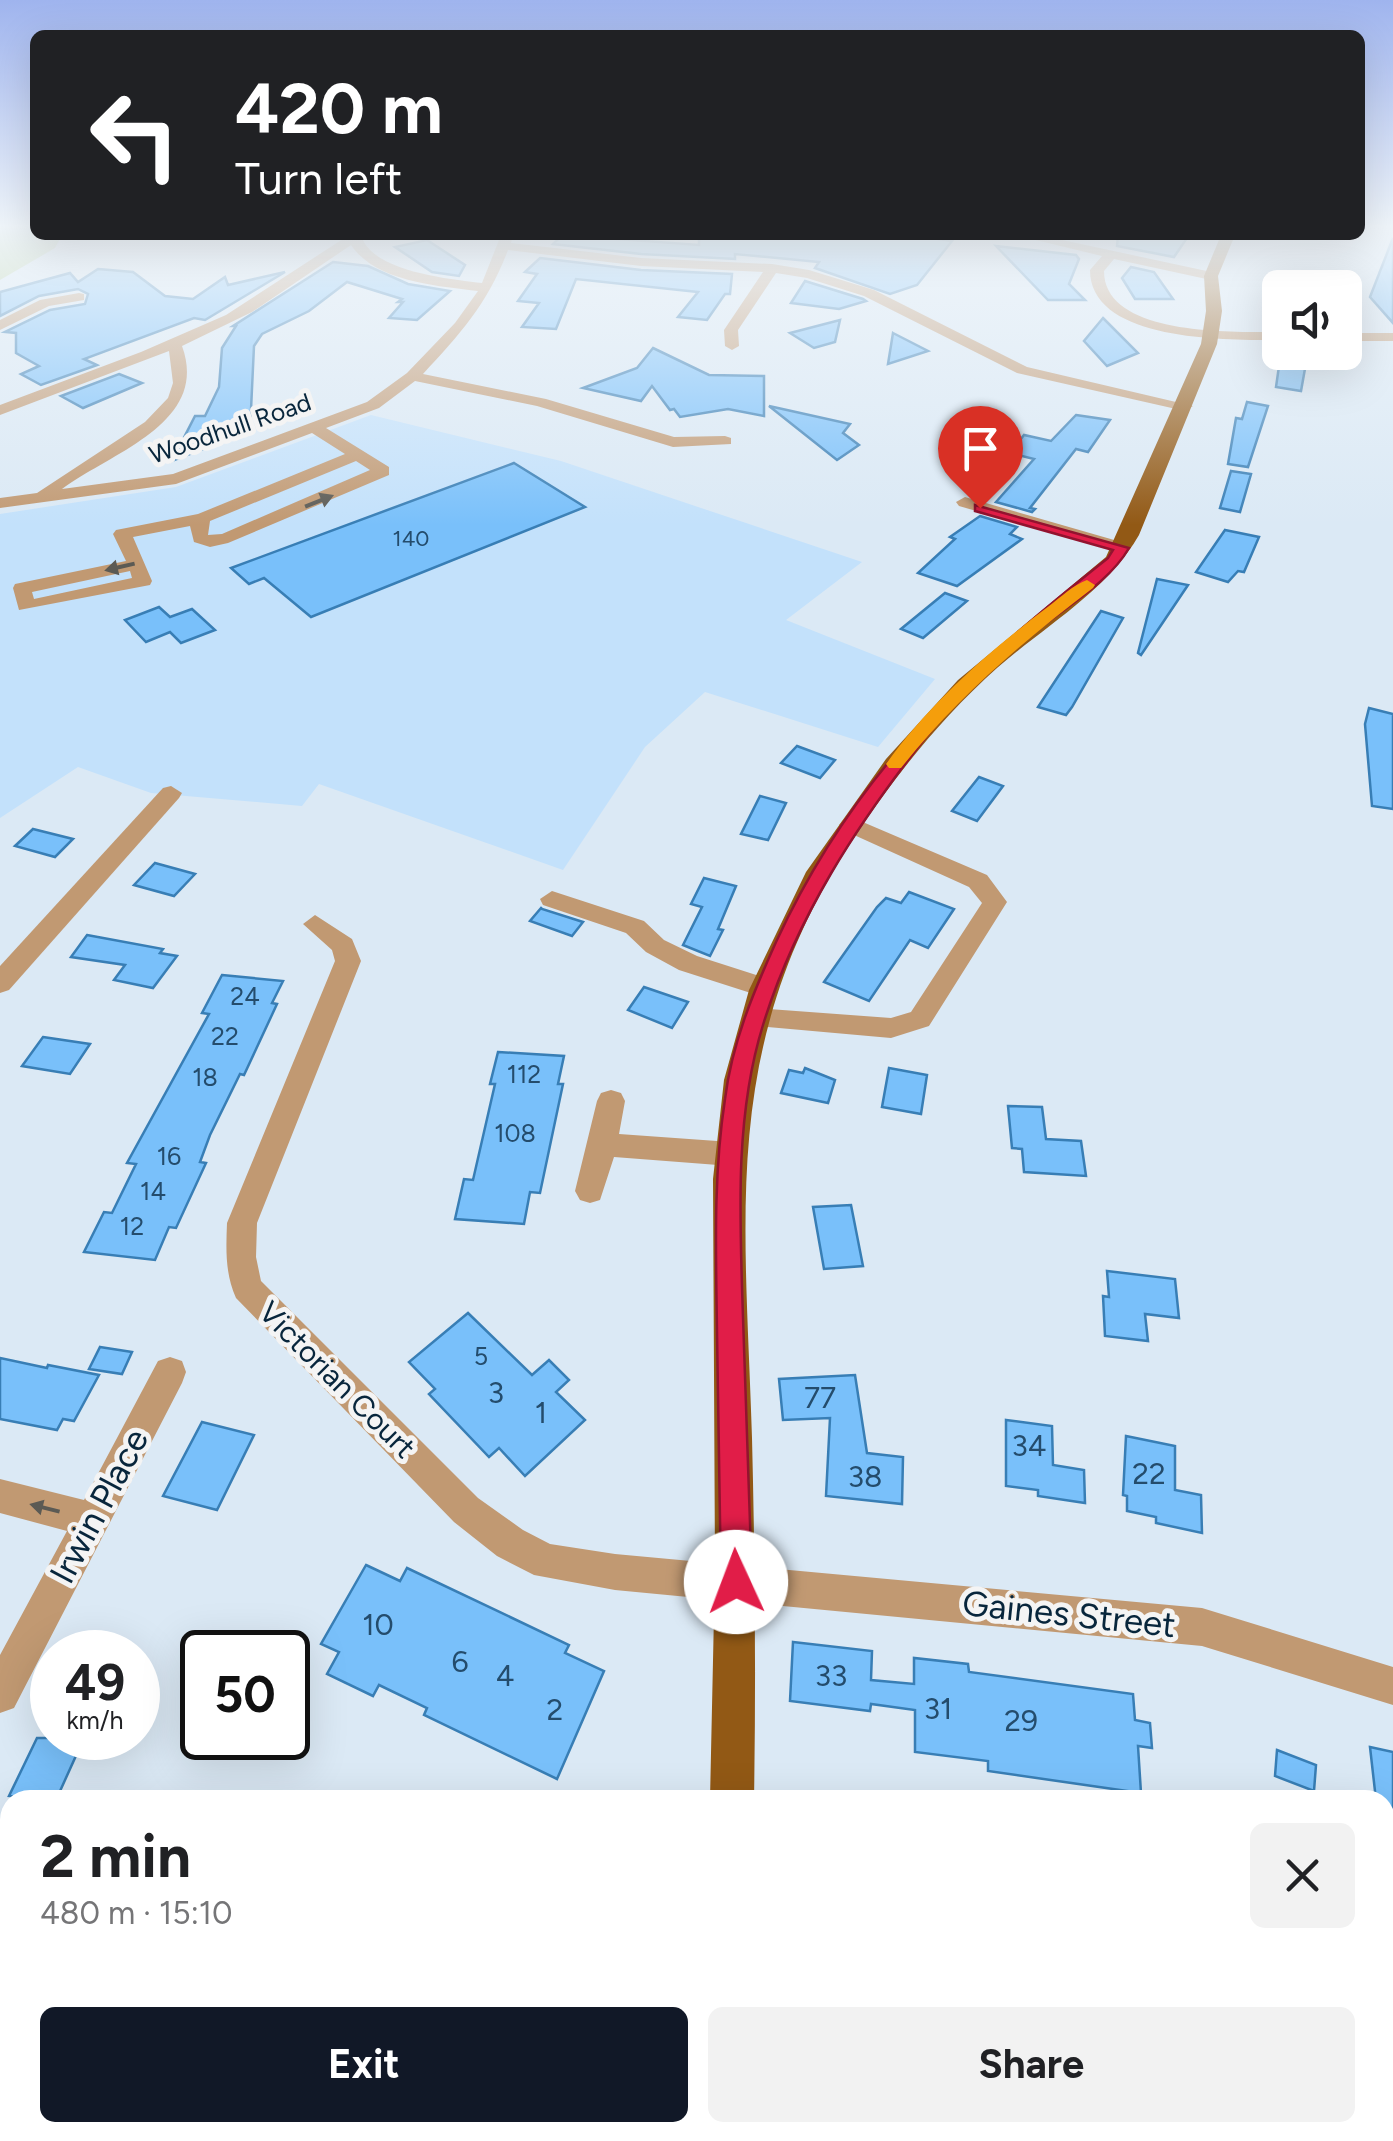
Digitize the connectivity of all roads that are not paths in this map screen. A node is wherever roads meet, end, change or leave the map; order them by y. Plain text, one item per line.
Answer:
1 (216, 325) edge
2 (461, 325) edge
3 (734, 325) edge
4 (930, 325) edge
5 (1158, 325) edge
6 (1212, 325) edge
7 (1212, 335) junction
8 (1262, 336) edge
9 (1362, 336) edge
10 (1393, 337) edge
11 (174, 344) junction
12 (732, 346) dead end
13 (412, 376) junction
14 (5, 389) dead end
15 (22, 402) junction
16 (1185, 406) junction
17 (0, 410) edge
18 (313, 427) junction
19 (725, 441) dead end
20 (360, 454) junction
21 (42, 496) junction
22 (964, 502) dead end
23 (0, 504) edge
24 (203, 518) junction
25 (1122, 548) junction
26 (137, 564) junction
27 (171, 792) dead end
28 (851, 825) junction
29 (552, 899) dead end
30 (315, 924) dead end
31 (0, 982) edge
32 (766, 988) junction
33 (754, 1018) junction
34 (612, 1101) dead end
35 (603, 1144) junction
36 (731, 1154) junction
37 (590, 1191) dead end
38 (170, 1372) dead end
39 (0, 1496) edge
40 (91, 1519) junction
41 (736, 1582) junction
42 (1393, 1686) edge
43 (0, 1694) edge
44 (732, 1790) edge

1 - 11 street
2 - 13 street, Woodhull Road
3 - 12 street
4 - 16 street
5 - 7 street
6 - 7 main road
7 - 8 street
7 - 16 main road
9 - 10 street
11 - 15 street
11 - 21 street
13 - 18 street, Woodhull Road
13 - 19 street
14 - 15 street
15 - 17 street
16 - 25 main road
18 - 20 street
18 - 21 street, Woodhull Road
20 - 24 street
24 -> 20 street
21 - 23 street, Woodhull Road
22 - 25 street
24 - 26 street
25 - 28 main road
26 -> 26 street
27 - 31 street
28 - 32 main road
28 - 33 street
29 - 32 street
30 - 41 street, Victorian Court
32 - 33 main road
33 - 36 main road
34 - 35 street
35 - 36 street
35 - 37 street
36 - 41 main road
38 - 40 street, Irwin Place
40 -> 39 street
40 - 43 street, Irwin Place
41 - 42 street, Gaines Street
41 - 44 main road

